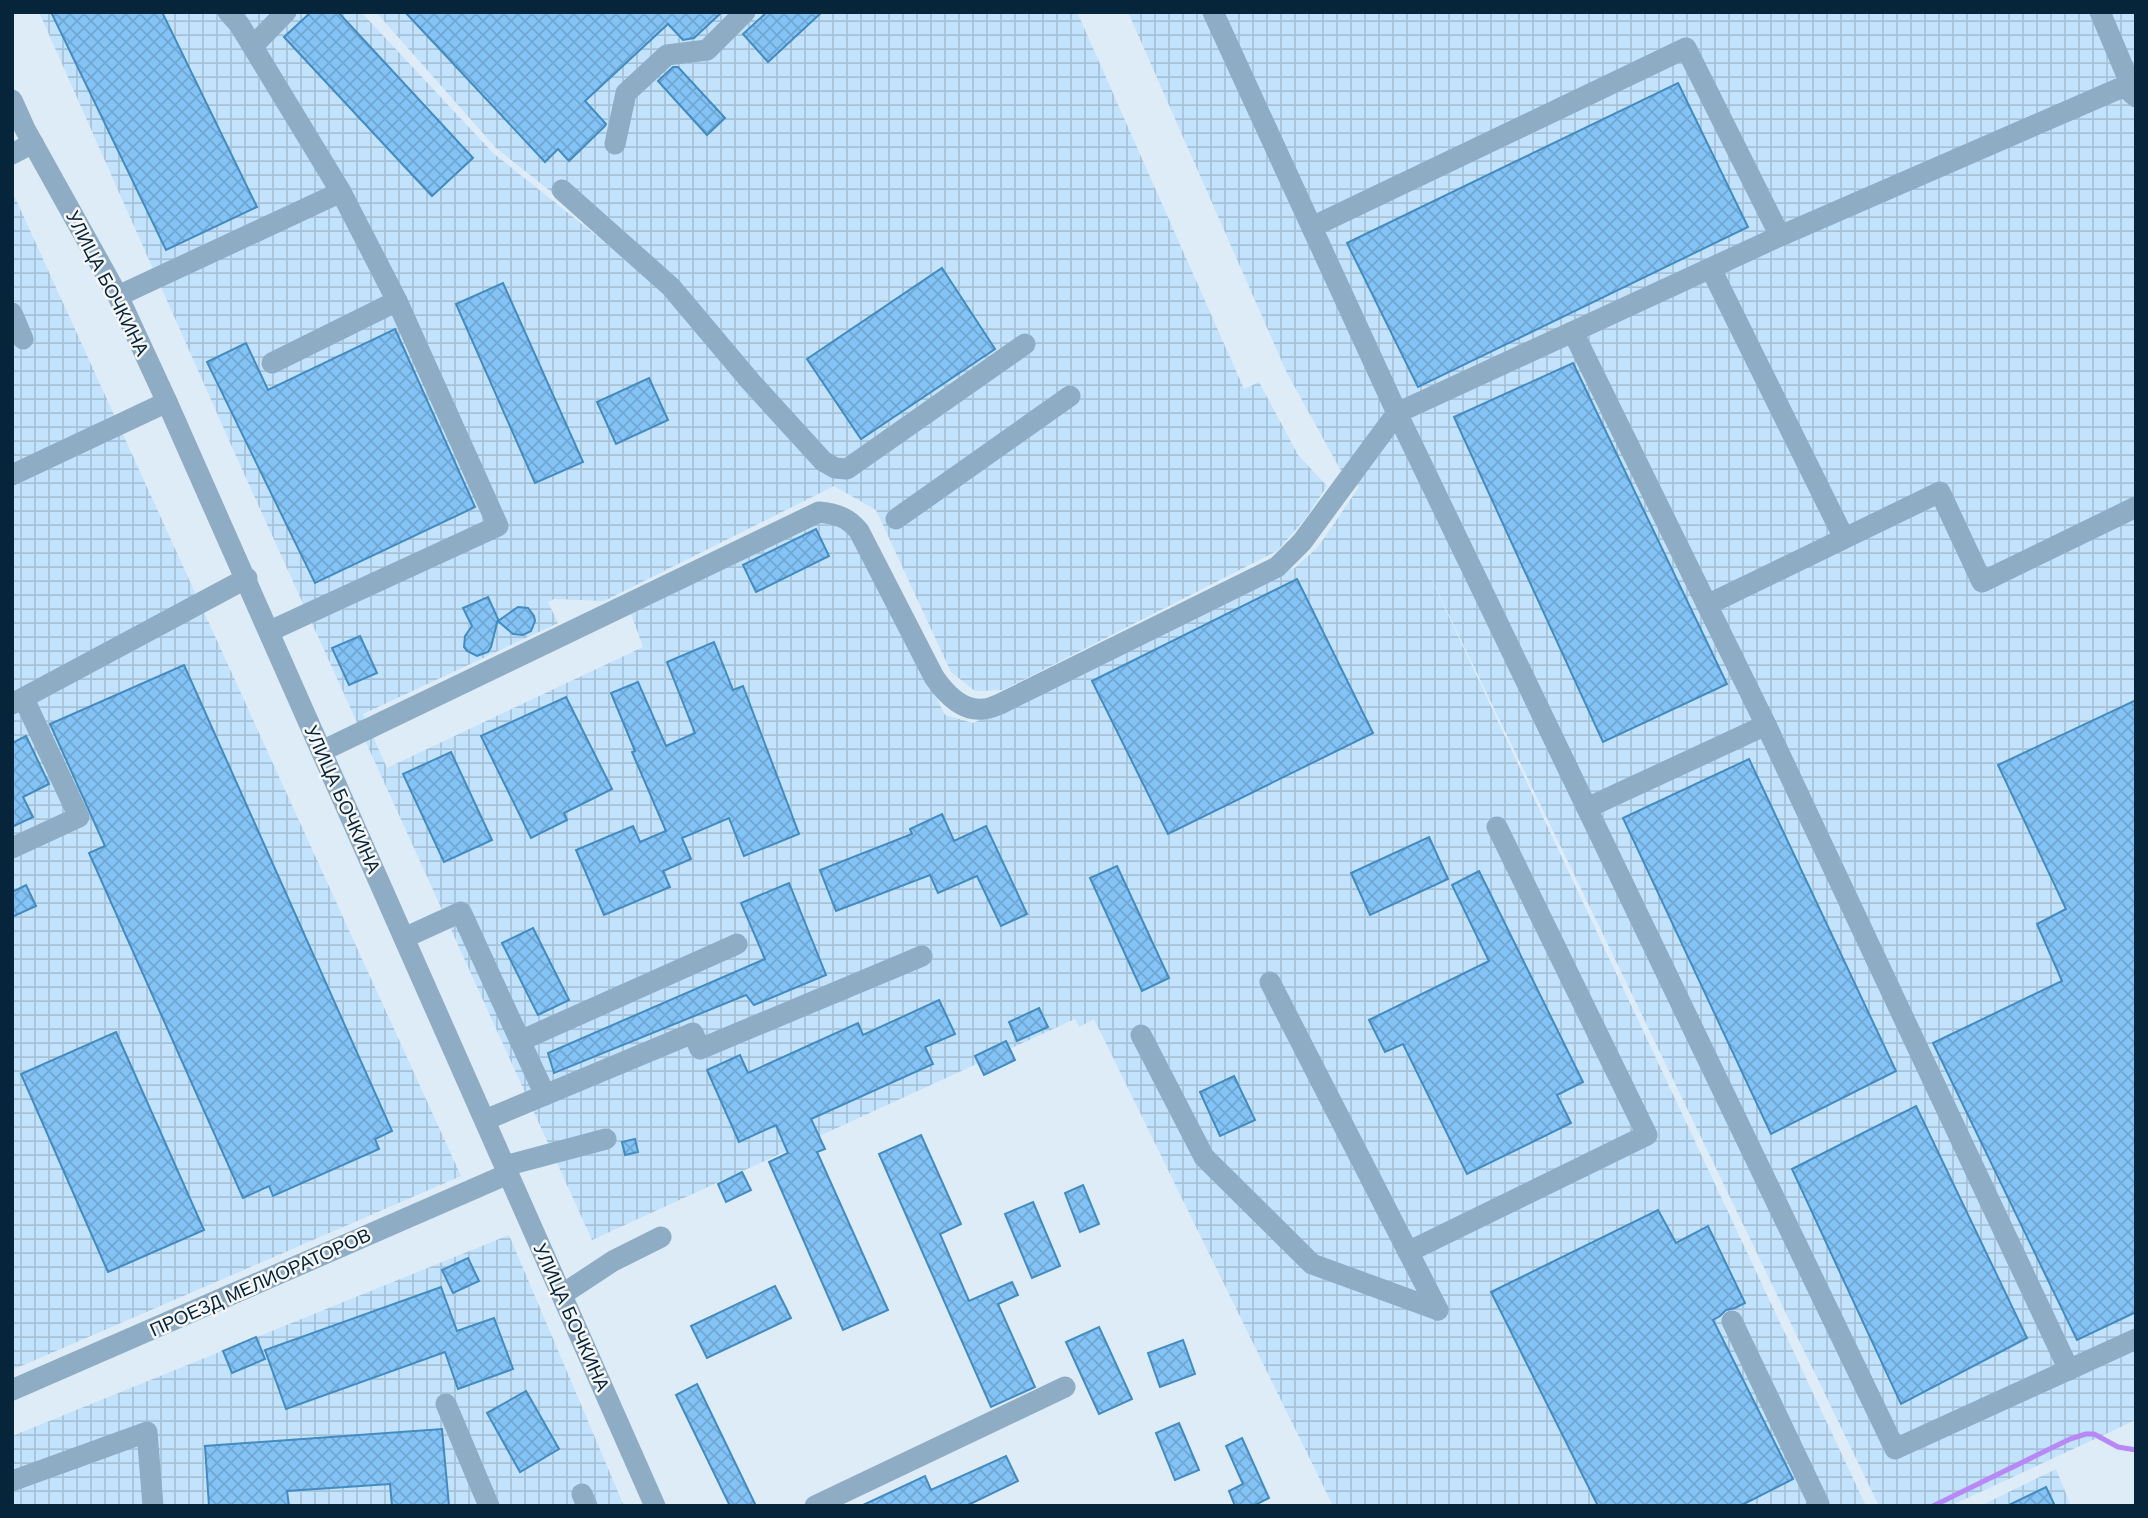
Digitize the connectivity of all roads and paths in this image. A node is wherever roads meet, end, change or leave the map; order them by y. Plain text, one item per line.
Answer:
1 (229, 12) edge
2 (286, 12) edge
3 (744, 12) edge
4 (2100, 12) edge
5 (1221, 15) edge
6 (253, 46) junction
7 (2135, 96) edge
8 (12, 100) edge
9 (33, 144) junction
10 (615, 144) dead end
11 (12, 154) edge
12 (562, 190) dead end
13 (341, 192) junction
14 (1312, 227) junction
15 (1780, 236) junction
16 (1711, 269) junction
17 (117, 296) junction
18 (397, 301) junction
19 (12, 313) edge
20 (1573, 332) junction
21 (23, 339) dead end
22 (1025, 344) dead end
23 (271, 363) dead end
24 (1070, 396) dead end
25 (167, 401) junction
26 (1397, 413) junction
27 (12, 475) edge
28 (2136, 508) edge
29 (896, 519) dead end
30 (1844, 538) junction
31 (247, 578) junction
32 (1707, 605) junction
33 (270, 631) junction
34 (18, 701) edge
35 (1766, 725) junction
36 (322, 751) junction
37 (1587, 808) junction
38 (1497, 827) dead end
39 (12, 848) edge
40 (404, 938) junction
41 (737, 944) dead end
42 (922, 956) dead end
43 (1270, 982) dead end
44 (1141, 1035) dead end
45 (520, 1041) junction
46 (545, 1095) junction
47 (485, 1120) junction
48 (606, 1139) dead end
49 (507, 1170) junction
50 (661, 1237) dead end
51 (1408, 1252) junction
52 (563, 1294) junction
53 (1732, 1321) dead end
54 (2136, 1339) edge
55 (2069, 1370) junction
56 (1065, 1387) dead end
57 (12, 1390) edge
58 (446, 1404) dead end
59 (12, 1481) edge
60 (153, 1506) edge
61 (489, 1506) edge
62 (655, 1506) edge
63 (815, 1506) edge
64 (1816, 1506) edge

1 - 6 street
2 - 6 street
3 - 10 street
4 - 7 street
5 - 14 street
6 - 13 street
7 - 15 street
8 - 9 street, УЛИЦА БОЧКИНА
9 - 11 street
9 - 17 street, УЛИЦА БОЧКИНА
12 - 22 street
13 - 17 street
13 - 18 street
14 - 15 street
14 - 26 street
15 - 16 street
16 - 20 street
16 - 30 street
17 - 25 street, УЛИЦА БОЧКИНА
18 - 23 street
18 - 33 street
19 - 21 street
20 - 26 street
20 - 32 street
24 - 29 street
25 - 27 street
25 - 31 street, УЛИЦА БОЧКИНА
26 - 36 street
26 - 37 street
28 - 30 street
30 - 32 street
31 - 33 street, УЛИЦА БОЧКИНА
31 - 34 street
32 - 35 street
33 - 36 street, УЛИЦА БОЧКИНА
34 - 39 street
35 - 37 street
35 - 55 street
36 - 40 street, УЛИЦА БОЧКИНА
37 - 55 street
38 - 51 street
40 - 45 street
40 - 47 street, УЛИЦА БОЧКИНА
41 - 45 street
42 - 46 street
43 - 51 street
44 - 51 street
45 - 46 street
46 - 47 street
47 - 49 street, УЛИЦА БОЧКИНА
48 - 49 street, ПРОЕЗД МЕЛИОРАТОРОВ
49 - 52 street, УЛИЦА БОЧКИНА
49 - 57 street, ПРОЕЗД МЕЛИОРАТОРОВ
50 - 52 street
52 - 62 street, УЛИЦА БОЧКИНА
53 - 64 street
54 - 55 street
56 - 63 street
58 - 61 street
59 - 60 street

